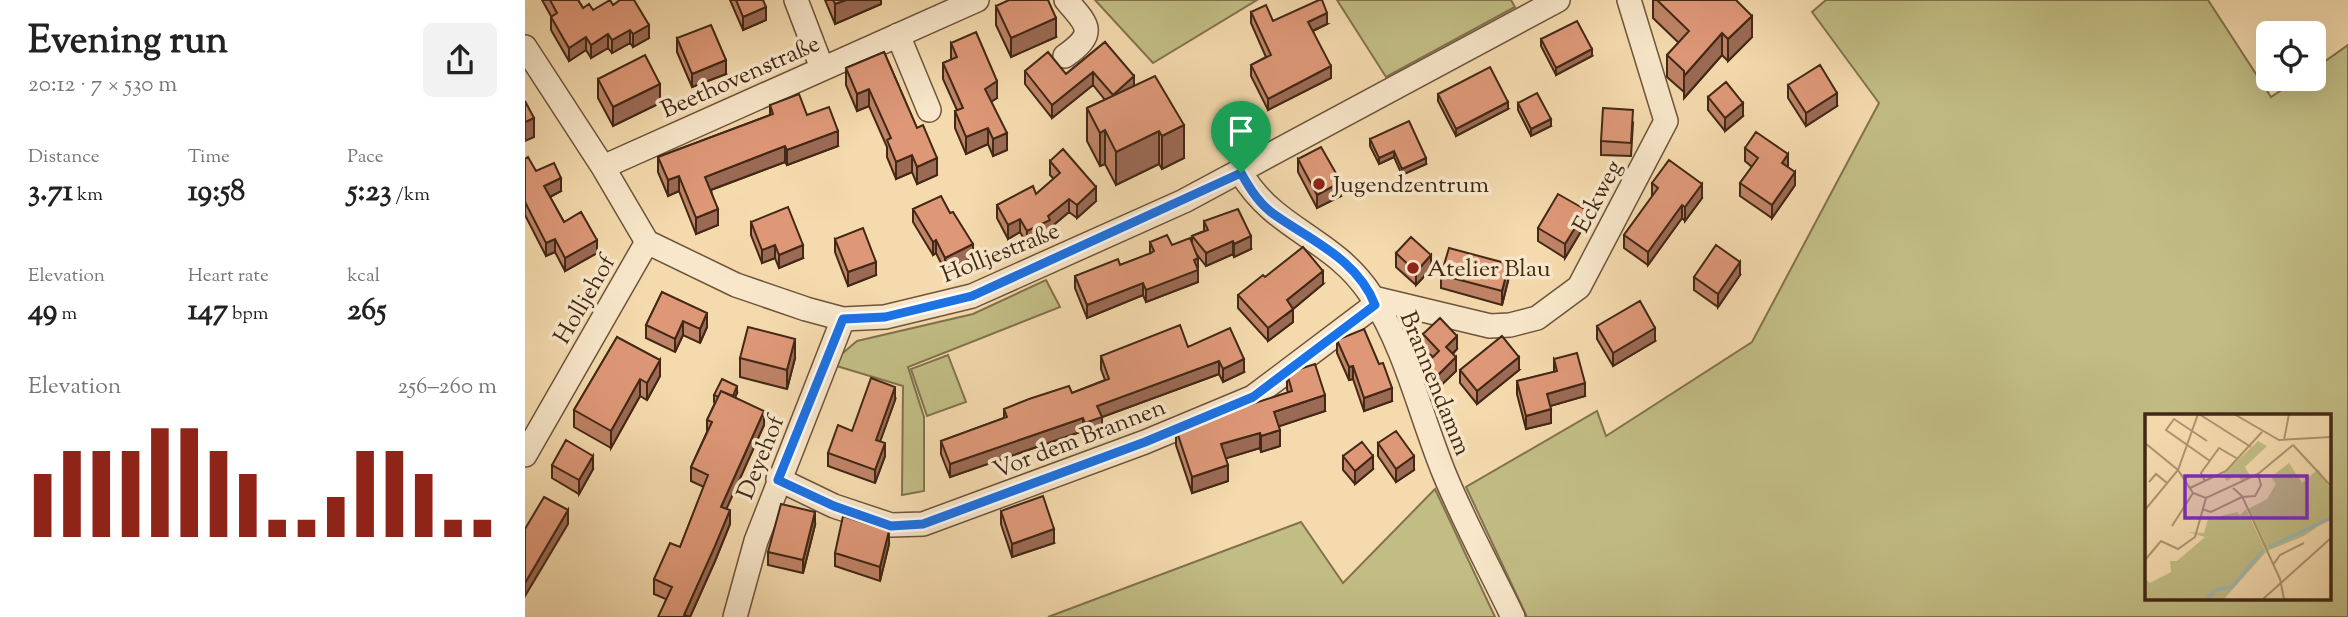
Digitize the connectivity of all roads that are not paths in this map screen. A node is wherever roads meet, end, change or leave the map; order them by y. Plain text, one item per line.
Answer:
1 (796, 0) edge
2 (977, 0) edge
3 (1066, 0) edge
4 (1558, 0) edge
5 (1629, 0) edge
6 (898, 35) junction
7 (525, 47) edge
8 (1065, 55) dead end
9 (822, 68) junction
10 (929, 110) dead end
11 (603, 167) junction
12 (1241, 173) junction
13 (647, 242) junction
14 (1374, 301) junction
15 (843, 319) junction
16 (525, 455) edge
17 (778, 480) junction
18 (735, 617) edge
19 (1513, 617) edge

1 - 9 street
2 - 6 street, Beethovenstraße
3 - 8 street
4 - 12 street, Holljestraße
5 - 14 street, Eckweg
6 - 9 street, Beethovenstraße
6 - 10 street
7 - 11 street
9 - 11 street, Beethovenstraße
11 - 13 street
12 - 14 street, Brannendamm
12 - 15 street, Holljestraße
13 - 15 street, Holljestraße
13 - 16 street, Holljehof
14 - 17 street, Vor dem Brannen
14 - 19 street, Brannendamm
15 - 17 street, Deyehof
17 - 18 street, Deyehof

